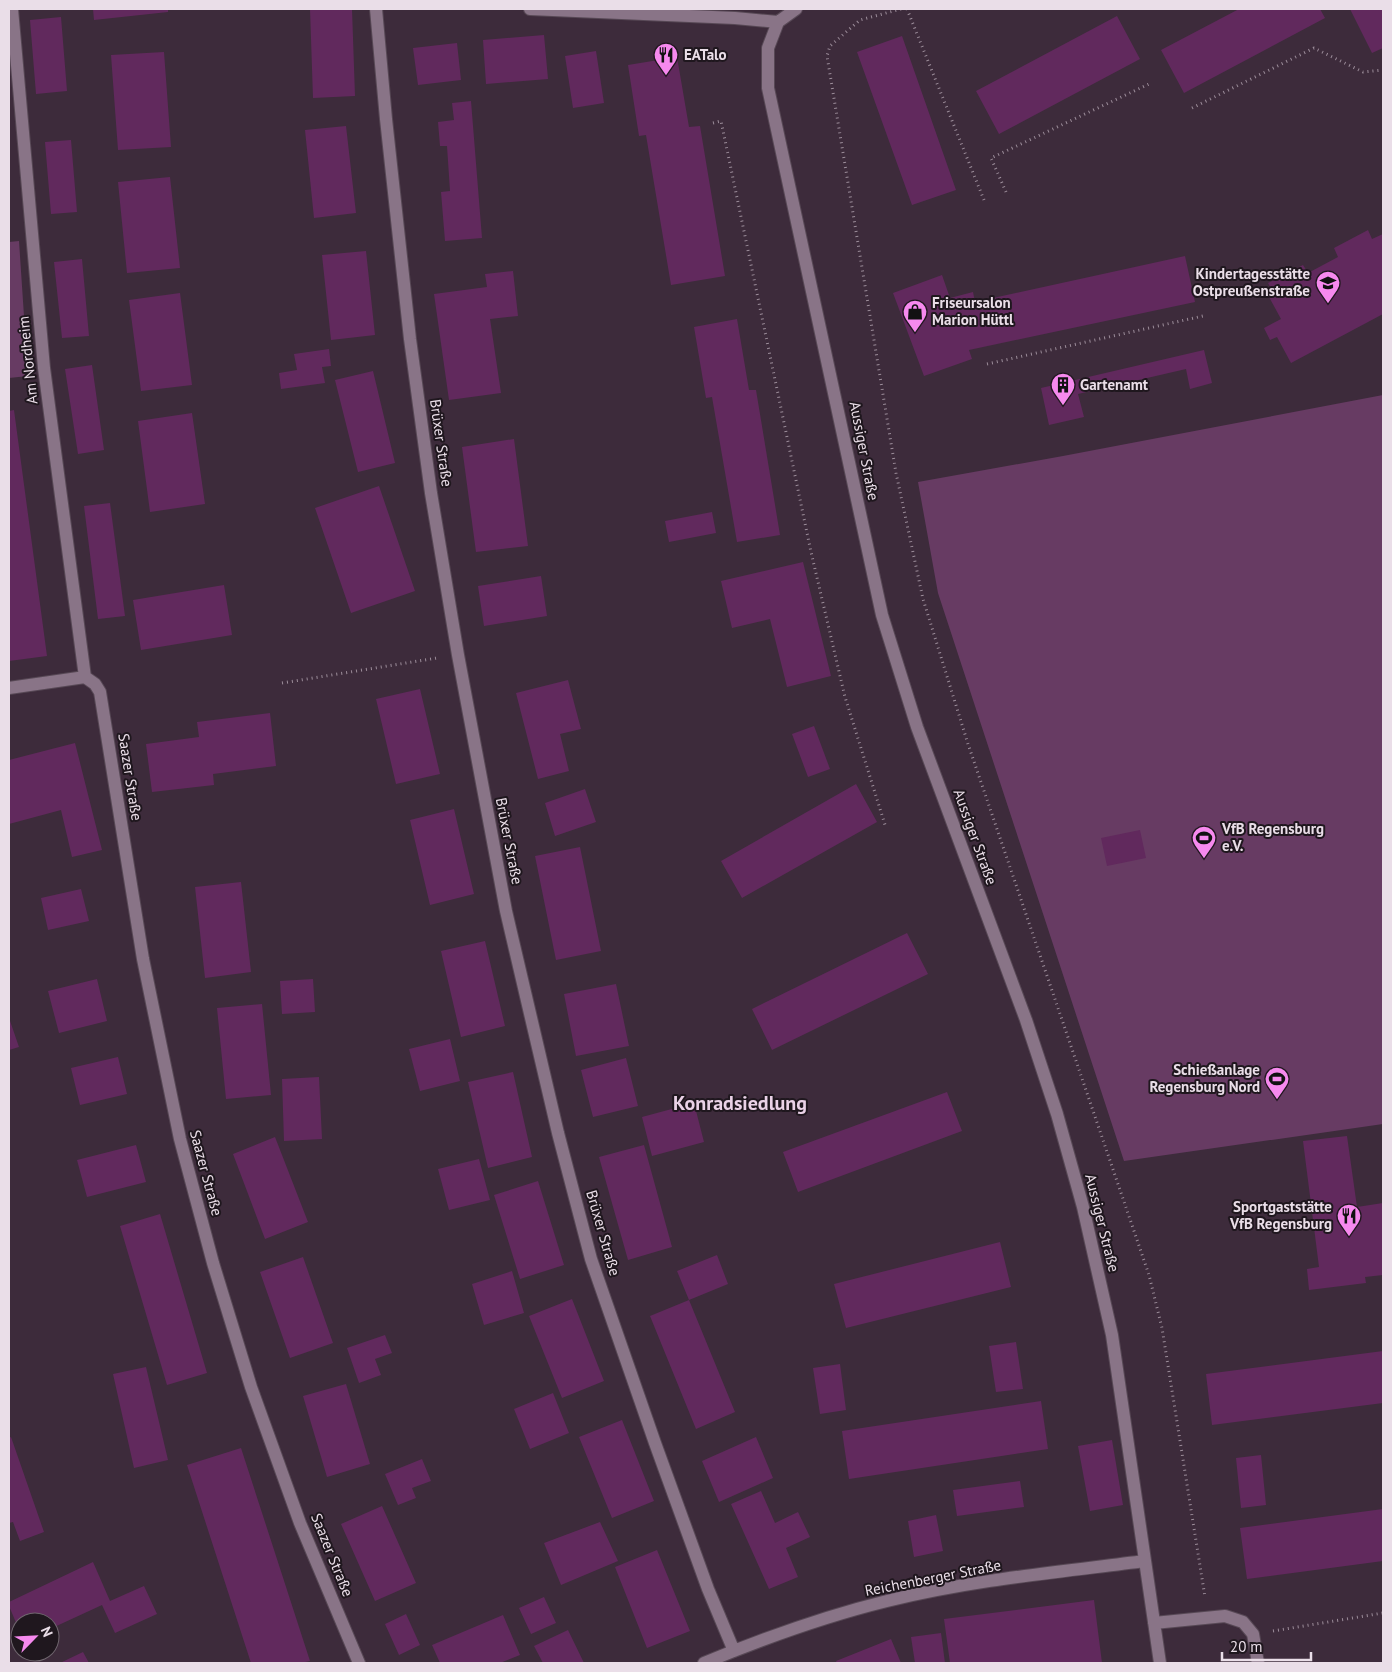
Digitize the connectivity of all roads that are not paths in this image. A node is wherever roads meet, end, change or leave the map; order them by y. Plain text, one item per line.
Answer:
1 (12, 9) edge
2 (376, 9) edge
3 (530, 9) edge
4 (796, 9) edge
5 (778, 22) junction
6 (85, 678) junction
7 (9, 688) edge
8 (1145, 1561) junction
9 (1154, 1623) junction
10 (734, 1651) junction
11 (359, 1663) edge
12 (704, 1663) edge
13 (1160, 1663) edge
14 (1258, 1663) edge

1 - 6 street, Am Nordheim
2 - 10 street, Brüxer Straße
3 - 5 street
4 - 5 street
5 - 8 street, Aussiger Straße
6 - 7 street
6 - 11 street, Saazer Straße
8 - 9 street, Aussiger Straße
8 - 10 street, Reichenberger Straße
9 - 13 street, Aussiger Straße
9 - 14 street
10 - 12 street, Reichenberger Straße

